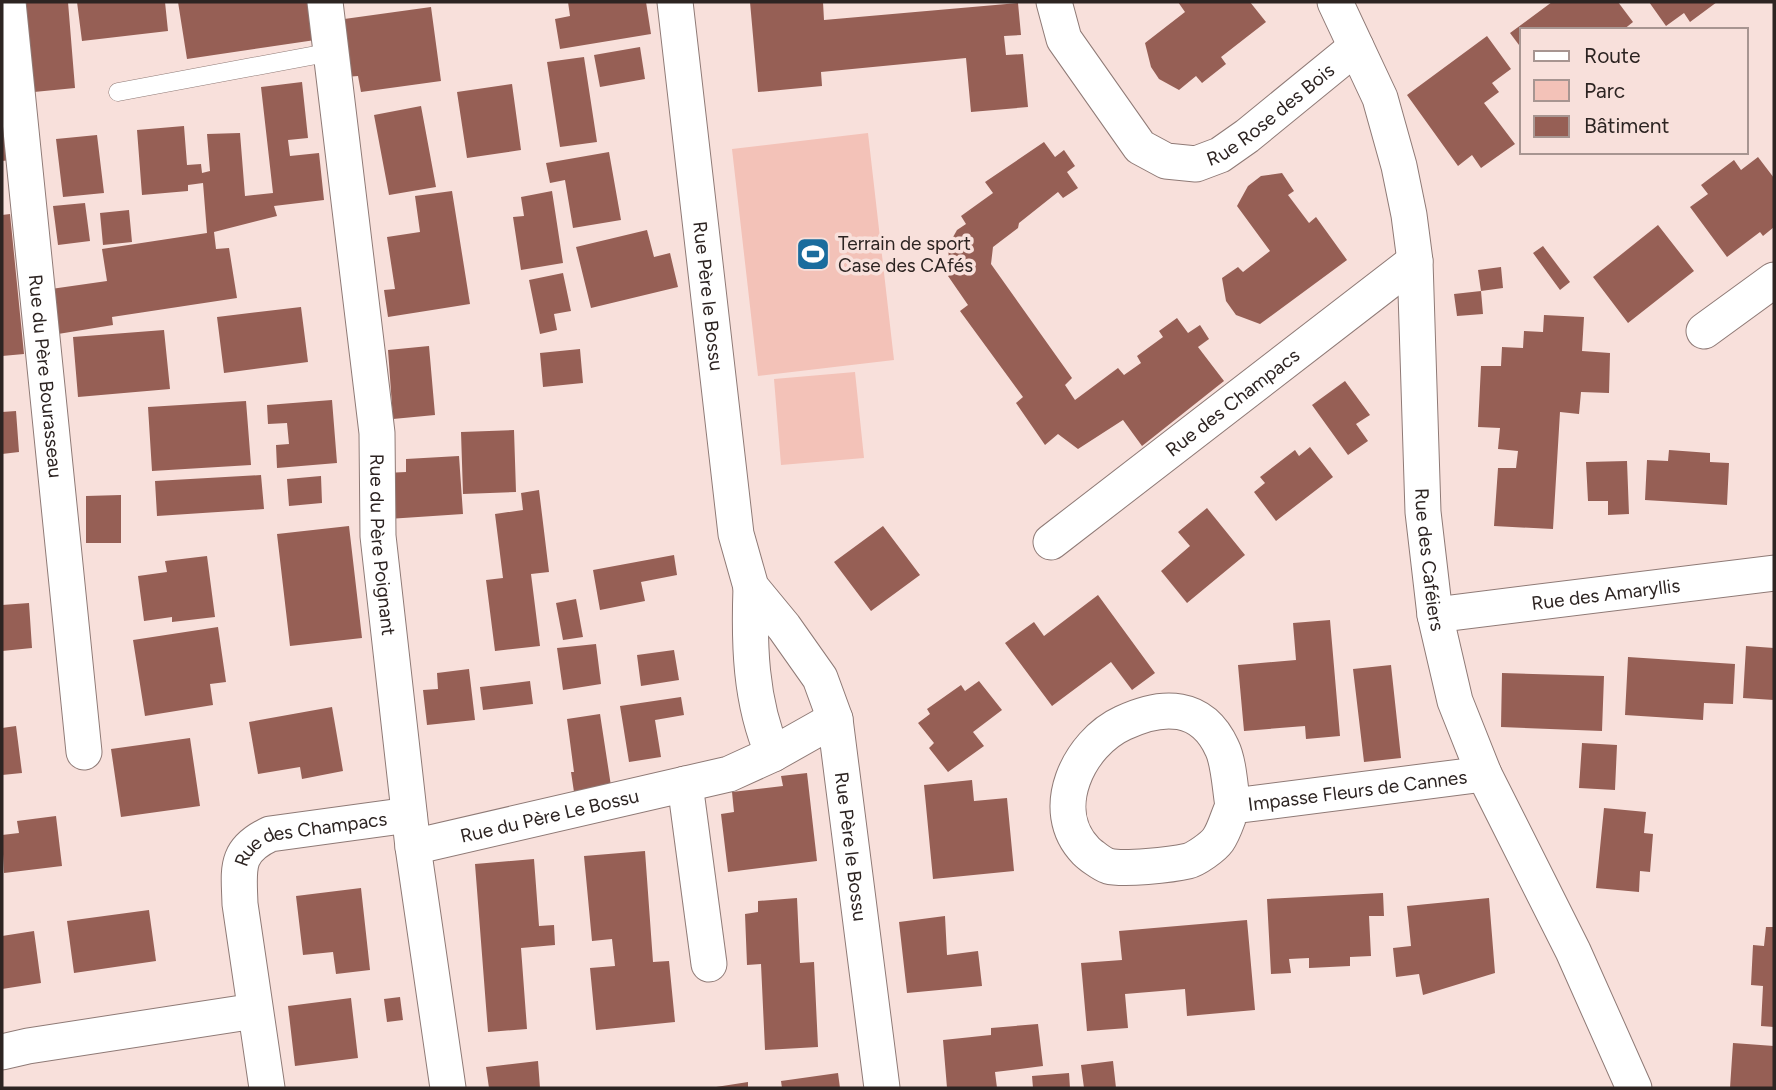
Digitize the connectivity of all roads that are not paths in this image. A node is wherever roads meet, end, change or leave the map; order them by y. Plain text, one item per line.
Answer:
1 (8, 2) edge
2 (325, 2) edge
3 (675, 2) edge
4 (1054, 2) edge
5 (1335, 2) edge
6 (1356, 47) junction
7 (332, 52) junction
8 (118, 92) dead end
9 (1415, 261) junction
10 (1774, 280) edge
11 (1704, 331) dead end
12 (1051, 542) dead end
13 (1774, 573) edge
14 (751, 587) junction
15 (1435, 615) junction
16 (835, 719) junction
17 (84, 752) dead end
18 (773, 754) junction
19 (1484, 774) junction
20 (685, 784) junction
21 (1233, 806) junction
22 (411, 831) junction
23 (709, 964) dead end
24 (255, 1011) junction
25 (2, 1052) edge
26 (267, 1088) edge
27 (448, 1088) edge
28 (882, 1088) edge
29 (1634, 1088) edge

1 - 17 street, Rue du Père Bourasseau
2 - 7 street, Rue du Père Poignant
3 - 14 street, Rue Père le Bossu
4 - 6 street, Rue Rose des Bois
5 - 6 street, Rue des Caféiers
6 - 9 street, Rue des Caféiers
7 - 8 lane
7 - 22 street, Rue du Père Poignant
9 - 12 street, Rue des Champacs
9 - 15 street, Rue des Caféiers
10 - 11 street
13 - 15 street, Rue des Amaryllis
14 - 16 street, Rue Père le Bossu
14 - 18 street, Rue Père le Bossu
15 - 19 street, Rue des Caféiers
16 - 18 street, Rue du Père Le Bossu
16 - 28 street, Rue Père le Bossu
18 - 20 street, Rue du Père Le Bossu
19 - 21 street, Impasse Fleurs de Cannes
19 - 29 street, Rue des Caféiers
20 - 22 street, Rue du Père Le Bossu
20 - 23 street
21 - 21 street, Impasse Fleurs de Cannes
22 - 24 street, Rue des Champacs
22 - 27 street, Rue du Père Poignant
24 - 25 street
24 - 26 street, Rue des Champacs

